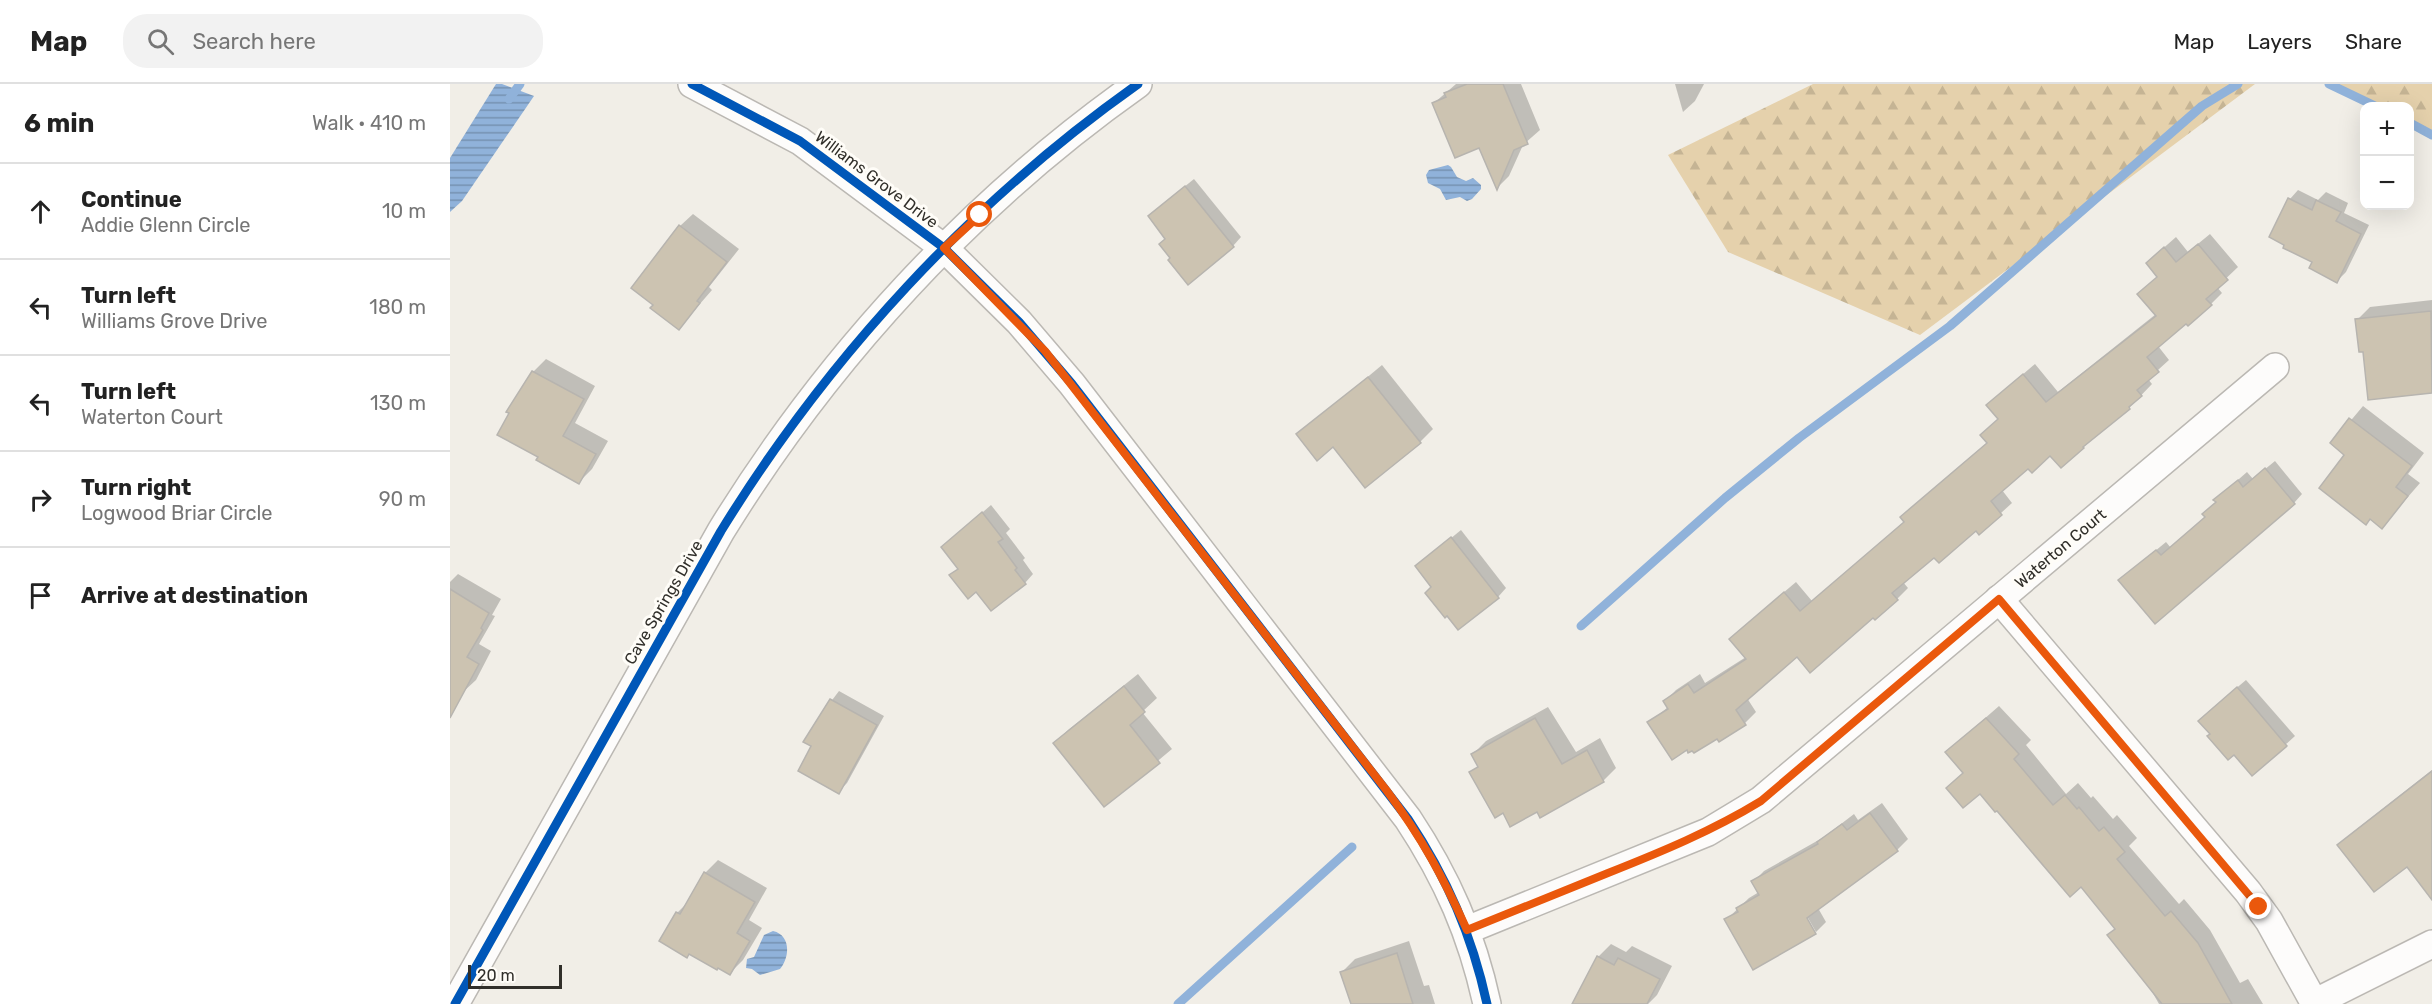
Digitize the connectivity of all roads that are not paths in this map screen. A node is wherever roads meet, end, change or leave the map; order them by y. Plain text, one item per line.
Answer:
1 (692, 84) edge
2 (1138, 84) edge
3 (944, 248) junction
4 (2275, 367) dead end
5 (1999, 599) junction
6 (1467, 930) junction
7 (2432, 944) edge
8 (2315, 1003) edge
9 (455, 1004) edge
10 (1487, 1004) edge

1 - 3 street, Williams Grove Drive
2 - 3 street, Cave Springs Drive
3 - 6 street, Williams Grove Drive
3 - 9 street, Cave Springs Drive
4 - 5 street, Waterton Court
5 - 6 street, Waterton Court
5 - 8 street
6 - 10 street, Williams Grove Drive
7 - 8 street

